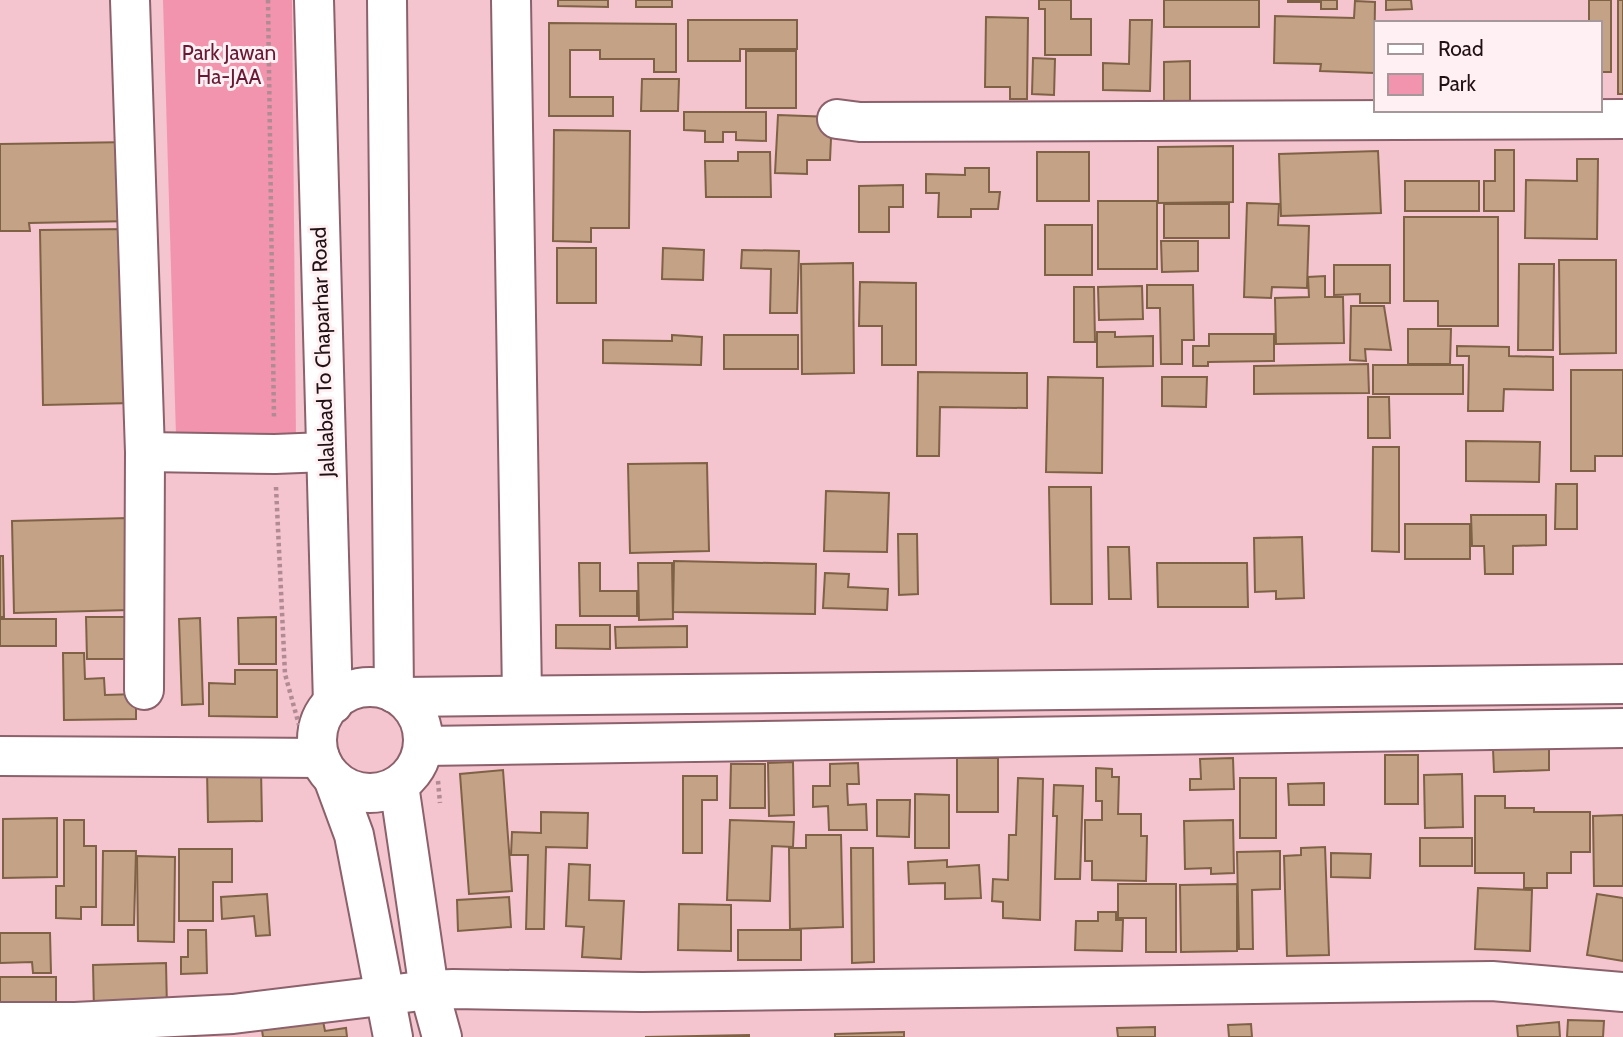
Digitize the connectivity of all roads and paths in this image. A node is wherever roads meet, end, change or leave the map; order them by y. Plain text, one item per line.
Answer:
1 (130, 0) edge
2 (314, 0) edge
3 (387, 0) edge
4 (512, 0) edge
5 (837, 119) dead end
6 (1623, 119) edge
7 (145, 452) junction
8 (326, 452) junction
9 (1623, 684) edge
10 (144, 690) dead end
11 (398, 695) junction
12 (522, 695) junction
13 (333, 704) junction
14 (1623, 728) edge
15 (424, 746) junction
16 (0, 756) edge
17 (326, 768) junction
18 (399, 785) junction
19 (429, 989) junction
20 (1623, 992) edge
21 (384, 996) junction
22 (0, 1022) edge
23 (234, 1026) edge
24 (393, 1037) edge
25 (442, 1037) edge

1 - 7 street
2 - 8 street, Jalalabad To Chaparhar Road
3 - 11 street
4 - 12 street
5 - 6 street
7 - 8 street
7 - 10 street
8 - 13 street, Jalalabad To Chaparhar Road
9 - 12 street
11 - 12 street
11 - 13 street
11 - 15 street
13 - 17 street
14 - 15 street
15 - 18 street
16 - 17 street
17 - 18 street
17 - 21 street
18 - 19 street
19 - 20 street
19 - 21 street
19 - 25 street
21 - 23 street
21 - 24 street
22 - 23 street

